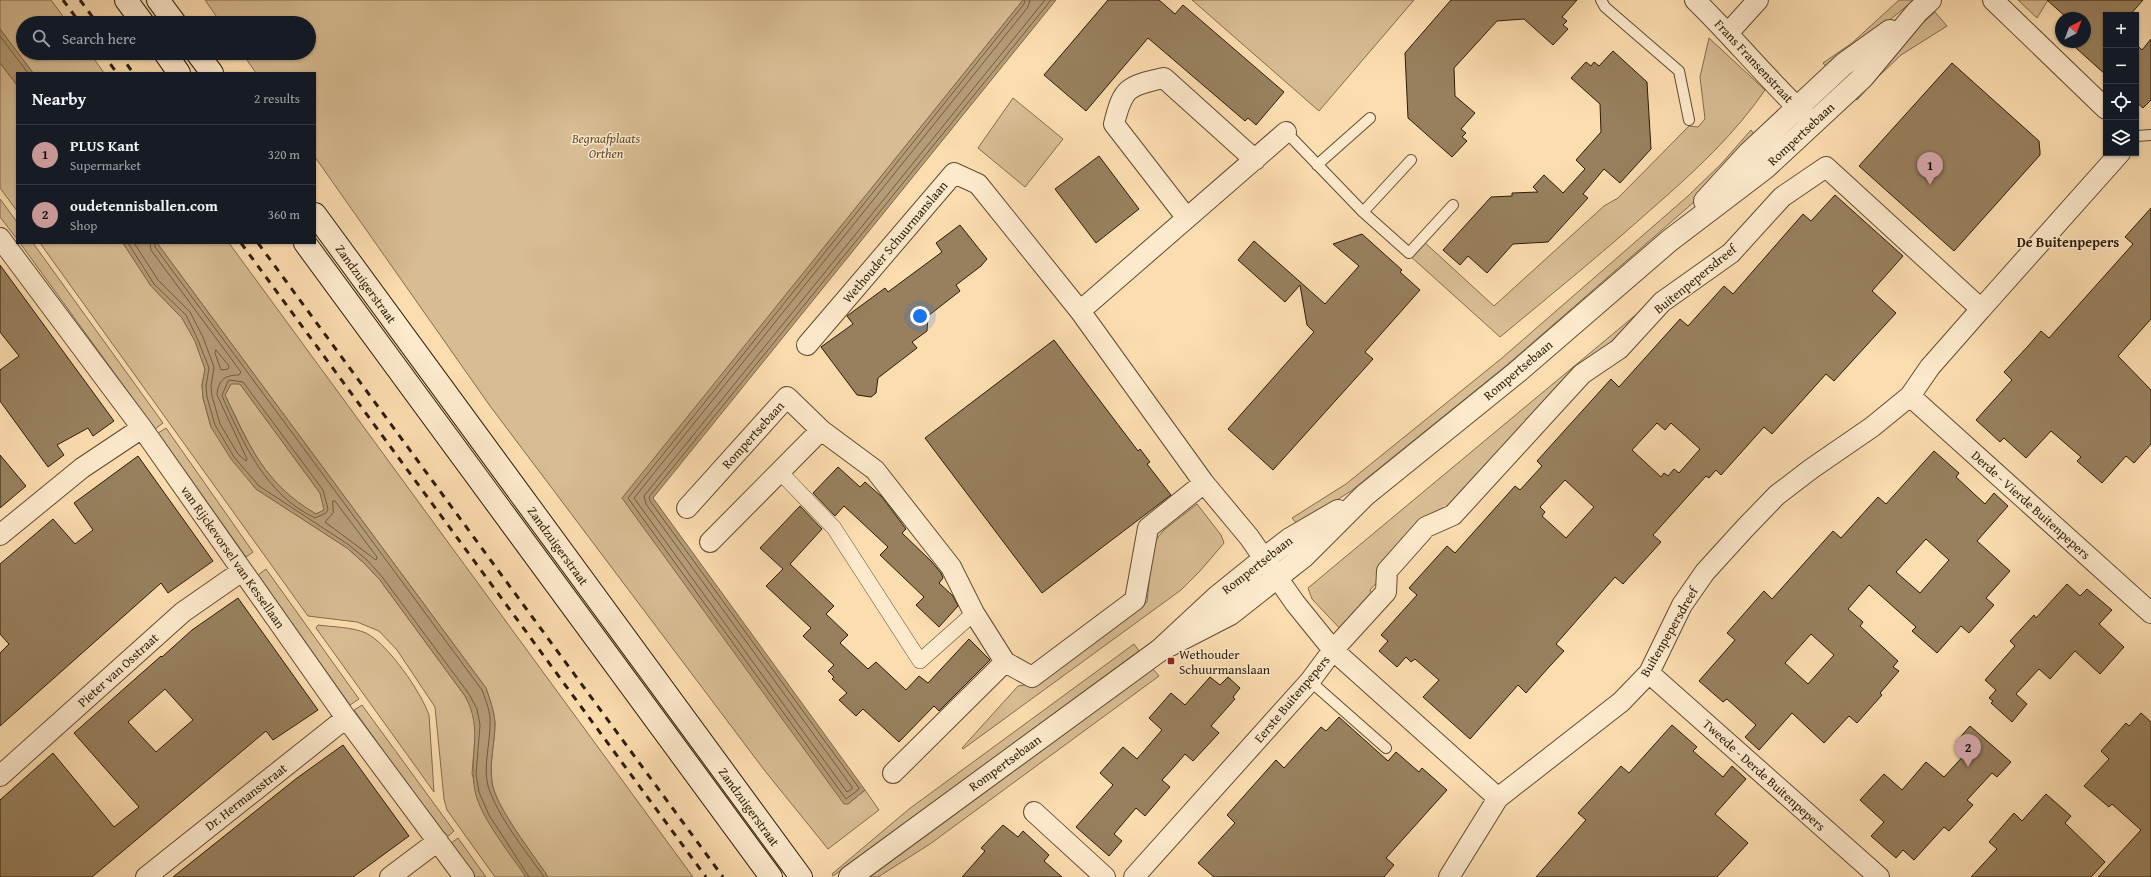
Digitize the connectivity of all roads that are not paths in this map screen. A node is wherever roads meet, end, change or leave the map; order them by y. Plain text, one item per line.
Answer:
1 (126, 0) edge
2 (158, 0) edge
3 (168, 0) edge
4 (1695, 0) edge
5 (1758, 0) edge
6 (1993, 0) edge
7 (1606, 2) edge
8 (1924, 6) edge
9 (138, 16) edge
10 (171, 16) edge
11 (174, 16) edge
12 (1728, 32) junction
13 (170, 60) edge
14 (202, 60) edge
15 (179, 72) edge
16 (211, 72) edge
17 (2103, 106) edge
18 (1797, 108) junction
19 (1370, 118) dead end
20 (1689, 120) dead end
21 (1813, 123) junction
22 (1286, 132) joint
23 (2151, 135) edge
24 (2139, 136) edge
25 (2117, 156) edge
26 (1255, 160) junction
27 (1411, 160) dead end
28 (1317, 165) junction
29 (1453, 205) dead end
30 (1363, 212) junction
31 (316, 215) edge
32 (1186, 217) junction
33 (0, 238) edge
34 (1669, 240) junction
35 (305, 244) edge
36 (1982, 309) junction
37 (1080, 311) junction
38 (807, 346) dead end
39 (1910, 396) junction
40 (142, 428) junction
41 (821, 430) junction
42 (780, 472) junction
43 (1204, 483) junction
44 (687, 508) dead end
45 (0, 536) edge
46 (710, 542) dead end
47 (1270, 568) junction
48 (242, 571) junction
49 (974, 613) junction
50 (2151, 614) edge
51 (1333, 650) junction
52 (1006, 662) junction
53 (1649, 673) junction
54 (1310, 681) junction
55 (346, 718) junction
56 (1386, 748) dead end
57 (893, 774) dead end
58 (0, 776) edge
59 (1498, 798) junction
60 (1034, 812) dead end
61 (438, 841) junction
62 (157, 873) edge
63 (800, 876) edge
64 (390, 877) edge
65 (464, 877) edge
66 (771, 877) edge
67 (850, 877) edge
68 (1105, 877) edge
69 (1134, 877) edge
70 (1449, 877) edge
71 (1879, 877) edge

1 - 9 street
2 - 10 street
3 - 11 lane
4 - 12 street, Frans Fransenstraat
5 - 12 street
6 - 17 street
7 - 20 lane
8 - 18 street, Rompertsebaan
8 - 21 street, Rompertsebaan
12 - 18 street, Frans Fransenstraat
13 - 15 street
14 - 16 street
18 - 21 street, Frans Fransenstraat
18 - 34 street, Rompertsebaan
19 - 28 lane
21 - 34 street, Rompertsebaan
22 - 26 street
22 - 28 lane
23 - 24 lane
25 - 36 street, Buitenpepersdreef
26 - 32 street
26 - 32 street
27 - 30 lane
28 - 30 lane
29 - 30 lane
31 - 63 street, Zandzuigerstraat
32 - 37 street
33 - 40 street, van Rijckevorsel van Kessellaan
34 - 47 street, Rompertsebaan
35 - 66 street, Zandzuigerstraat
36 - 39 street, Buitenpepersdreef
36 - 51 street, Buitenpepersdreef
37 - 38 street, Wethouder Schuurmanslaan
37 - 43 street, Wethouder Schuurmanslaan
39 - 50 street, Derde - Vierde Buitenpepers
39 - 53 street, Buitenpepersdreef
40 - 45 street
40 - 48 street, van Rijckevorsel van Kessellaan
41 - 42 street
41 - 44 street, Rompertsebaan
41 - 49 street, Rompertsebaan
42 - 46 street
42 - 49 street
43 - 47 street, Wethouder Schuurmanslaan
43 - 52 street, Rompertsebaan
47 - 51 street, Rompertsebaan
47 - 67 street, Rompertsebaan
48 - 55 street, van Rijckevorsel van Kessellaan
48 - 58 street, Pieter van Osstraat
49 - 52 street, Rompertsebaan
51 - 54 street, Eerste Buitenpepers
51 - 59 street, Eerste Buitenpepers
52 - 57 street
53 - 59 street, Buitenpepersdreef
53 - 71 street, Tweede - Derde Buitenpepers
54 - 56 lane
54 - 69 street, Eerste Buitenpepers
55 - 61 street, van Rijckevorsel van Kessellaan
55 - 62 street, Dr. Hermansstraat
59 - 70 street, Buitenpepersdreef
60 - 68 street
61 - 64 street
61 - 65 street, van Rijckevorsel van Kessellaan

